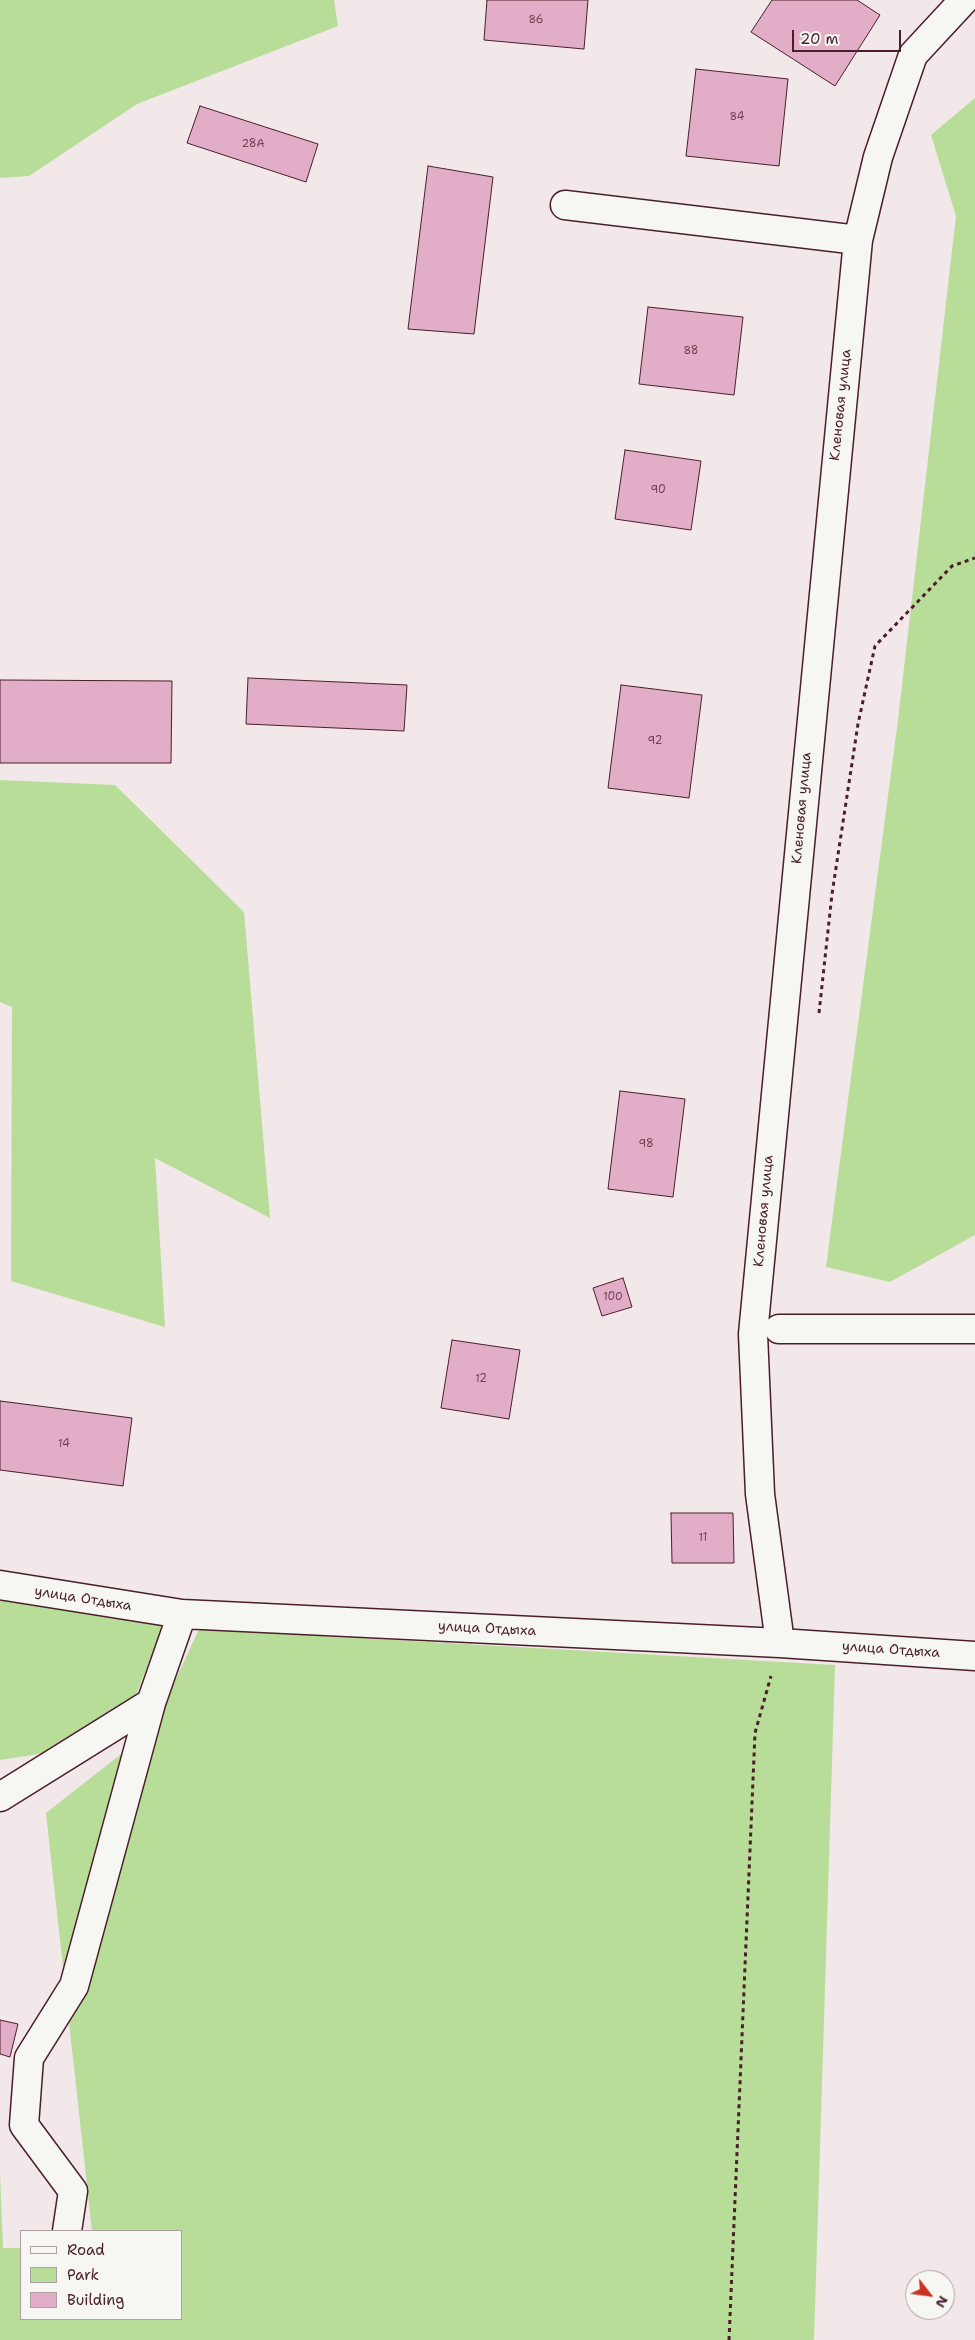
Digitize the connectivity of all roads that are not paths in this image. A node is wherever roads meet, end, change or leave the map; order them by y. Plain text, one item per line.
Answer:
1 (964, 0) edge
2 (565, 205) dead end
3 (858, 240) junction
4 (975, 1329) edge
5 (779, 1330) dead end
6 (0, 1586) edge
7 (182, 1614) junction
8 (780, 1643) junction
9 (975, 1656) edge
10 (152, 1703) junction
11 (0, 1797) edge
12 (67, 2230) edge

1 - 3 street, Кленовая улица
2 - 3 street
3 - 8 street, Кленовая улица
4 - 5 street
6 - 7 street, улица Отдыха
7 - 8 street, улица Отдыха
7 - 10 street
8 - 9 street, улица Отдыха
10 - 11 street
10 - 12 street

